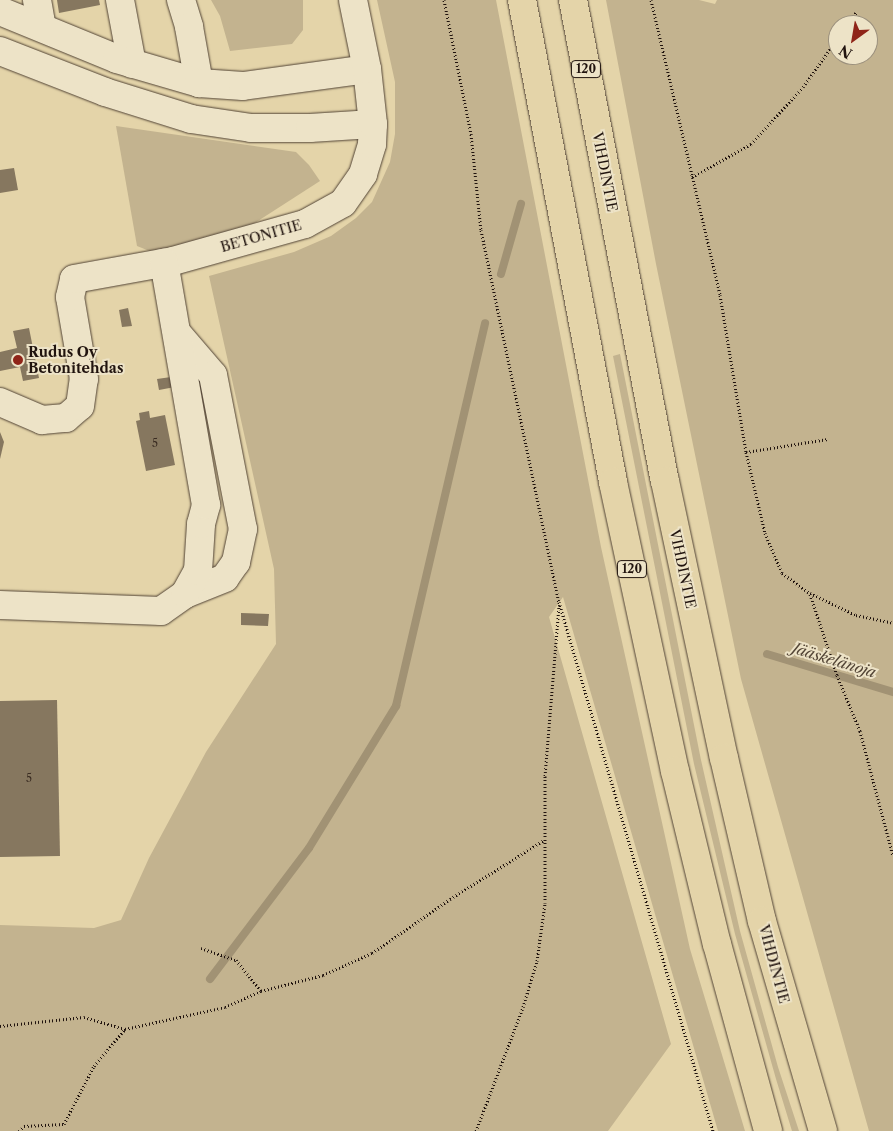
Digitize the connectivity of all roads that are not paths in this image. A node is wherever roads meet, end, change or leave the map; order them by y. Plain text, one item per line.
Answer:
1 (37, 0) edge
2 (120, 0) edge
3 (181, 0) edge
4 (334, 0) edge
5 (353, 0) edge
6 (522, 0) edge
7 (573, 0) edge
8 (0, 11) edge
9 (42, 28) junction
10 (0, 51) edge
11 (132, 64) junction
12 (367, 69) junction
13 (338, 73) junction
14 (199, 83) junction
15 (373, 124) junction
16 (168, 262) junction
17 (177, 333) junction
18 (0, 402) edge
19 (185, 594) junction
20 (0, 605) edge
21 (768, 1131) edge
22 (823, 1131) edge

1 - 9 street
2 - 11 street
3 - 14 street
4 - 13 street
5 - 12 street, BETONITIE
6 - 21 main road, 120
7 - 22 main road, VIHDINTIE / 120
8 - 9 street
9 - 11 street
10 - 15 street
11 - 14 street
12 - 13 street
12 - 15 street, BETONITIE
13 - 14 street
15 - 16 street, BETONITIE
16 - 17 street
16 - 18 street, BETONITIE
17 - 19 street
17 - 19 street
19 - 20 street

